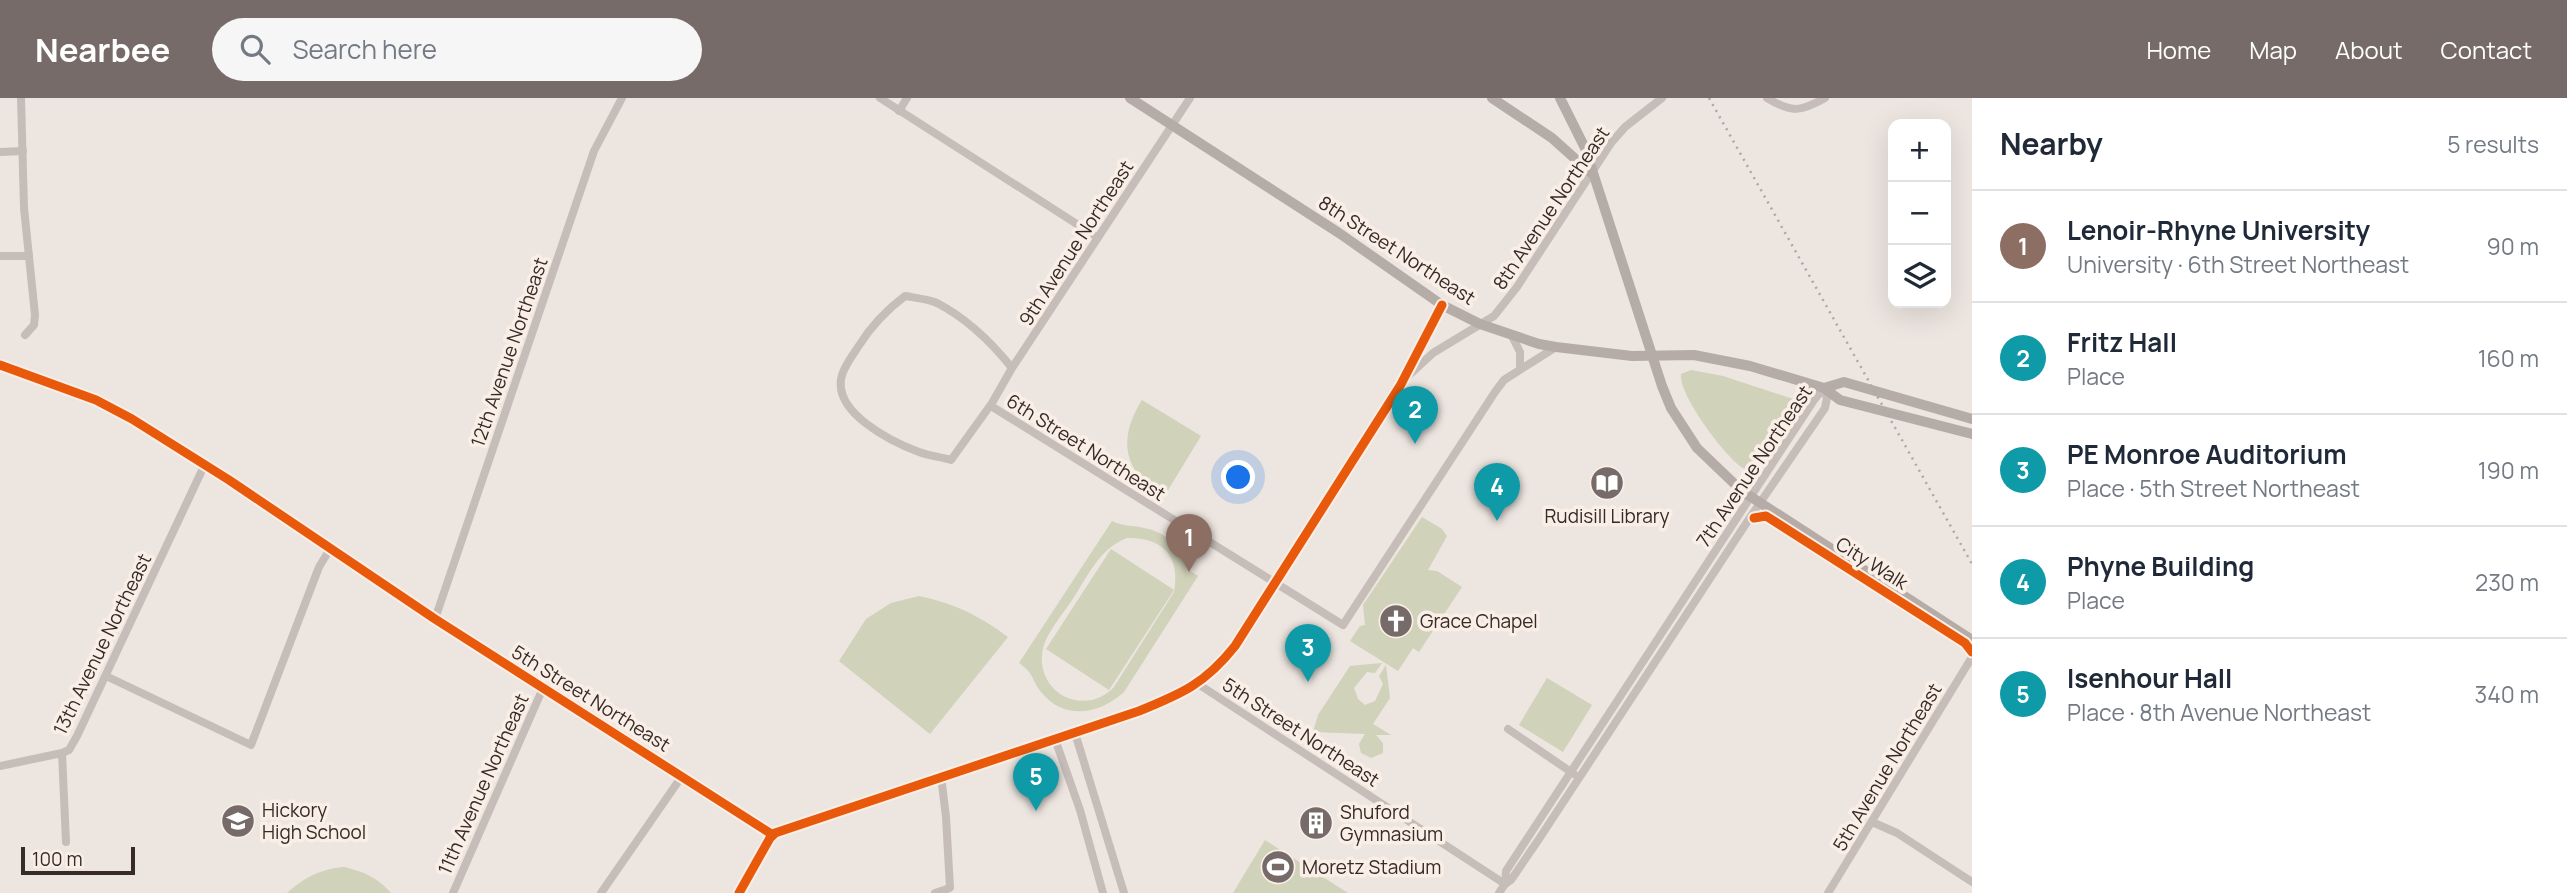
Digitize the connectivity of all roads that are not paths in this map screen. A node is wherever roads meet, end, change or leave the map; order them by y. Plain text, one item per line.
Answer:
1 (21, 98) edge
2 (622, 98) edge
3 (880, 98) edge
4 (907, 98) edge
5 (1130, 98) edge
6 (1189, 98) edge
7 (1492, 98) edge
8 (1560, 98) edge
9 (1662, 98) edge
10 (1768, 98) edge
11 (1825, 98) edge
12 (899, 111) junction
13 (1171, 125) junction
14 (23, 151) junction
15 (0, 152) edge
16 (1592, 173) junction
17 (1097, 237) junction
18 (0, 256) edge
19 (29, 256) junction
20 (1442, 305) junction
21 (1480, 324) junction
22 (25, 335) dead end
23 (1512, 336) junction
24 (1556, 347) junction
25 (1652, 356) junction
26 (0, 365) edge
27 (1012, 368) junction
28 (1520, 368) junction
29 (1399, 386) junction
30 (1824, 388) junction
31 (991, 406) junction
32 (1972, 419) edge
33 (1972, 433) edge
34 (205, 464) junction
35 (1756, 499) junction
36 (330, 549) junction
37 (1275, 583) junction
38 (435, 619) junction
39 (1972, 640) edge
40 (1972, 657) edge
41 (106, 676) junction
42 (1199, 684) junction
43 (543, 688) junction
44 (1508, 729) dead end
45 (1075, 733) junction
46 (1055, 739) junction
47 (62, 753) junction
48 (0, 766) edge
49 (1571, 772) junction
50 (682, 776) junction
51 (940, 776) junction
52 (1580, 778) junction
53 (1872, 822) junction
54 (773, 835) junction
55 (66, 842) dead end
56 (1972, 881) edge
57 (1504, 884) junction
58 (453, 893) edge
59 (601, 893) edge
60 (739, 893) edge
61 (935, 893) edge
62 (1103, 893) edge
63 (1125, 893) edge
64 (1499, 893) edge
65 (1828, 893) edge

1 - 14 street
2 - 38 street, 12th Avenue Northeast
3 - 12 street
4 - 12 street
5 - 13 main road, 8th Street Northeast
6 - 13 street, 9th Avenue Northeast
7 - 16 main road
8 - 16 main road
9 - 16 street, 8th Avenue Northeast
10 - 11 street
12 - 17 street
13 - 17 street, 9th Avenue Northeast
13 - 20 main road, 8th Street Northeast
14 - 15 street
14 - 19 street
16 - 21 street, 8th Avenue Northeast
16 - 25 main road
17 - 27 street, 9th Avenue Northeast
18 - 19 street
19 - 22 street
20 - 21 main road, 8th Street Northeast
20 - 29 street
21 - 23 main road, 8th Street Northeast
21 - 29 street, 8th Avenue Northeast
23 - 24 main road, 8th Street Northeast
23 - 28 street
24 - 25 main road, 8th Street Northeast
24 - 28 street
25 - 30 main road, 8th Street Northeast
25 - 35 main road
26 - 34 street, 5th Street Northeast
27 - 31 street, 9th Avenue Northeast
27 - 31 street
28 - 37 street, 6th Street Northeast
29 - 37 street
30 - 32 main road
30 - 33 main road
30 - 35 street, 7th Avenue Northeast
30 - 35 street, 7th Avenue Northeast
31 - 37 street, 6th Street Northeast
34 - 36 street, 5th Street Northeast
34 - 41 street, 13th Avenue Northeast
35 - 39 main road
35 - 49 street, 7th Avenue Northeast
35 - 52 street, 7th Avenue Northeast
36 - 38 street, 5th Street Northeast
36 - 41 street
37 - 42 street
38 - 43 street, 5th Street Northeast
40 - 53 street, 5th Avenue Northeast
41 - 47 street, 13th Avenue Northeast
42 - 45 street, 5th Street Northeast
42 - 57 street, 5th Street Northeast
43 - 50 street, 5th Street Northeast
43 - 58 street, 11th Avenue Northeast
44 - 49 street
45 - 46 street, 5th Street Northeast
45 - 63 street
46 - 51 street, 5th Street Northeast
46 - 62 street
47 - 48 street
47 - 55 street, 13th Avenue Northeast
49 - 52 street
49 - 57 street, 7th Avenue Northeast
50 - 54 street, 5th Street Northeast
50 - 59 street
51 - 54 street, 5th Street Northeast
51 - 61 street
52 - 57 street, 7th Avenue Northeast
53 - 56 street
53 - 65 street, 5th Avenue Northeast
54 - 60 street
57 - 64 street, 7th Avenue Northeast

